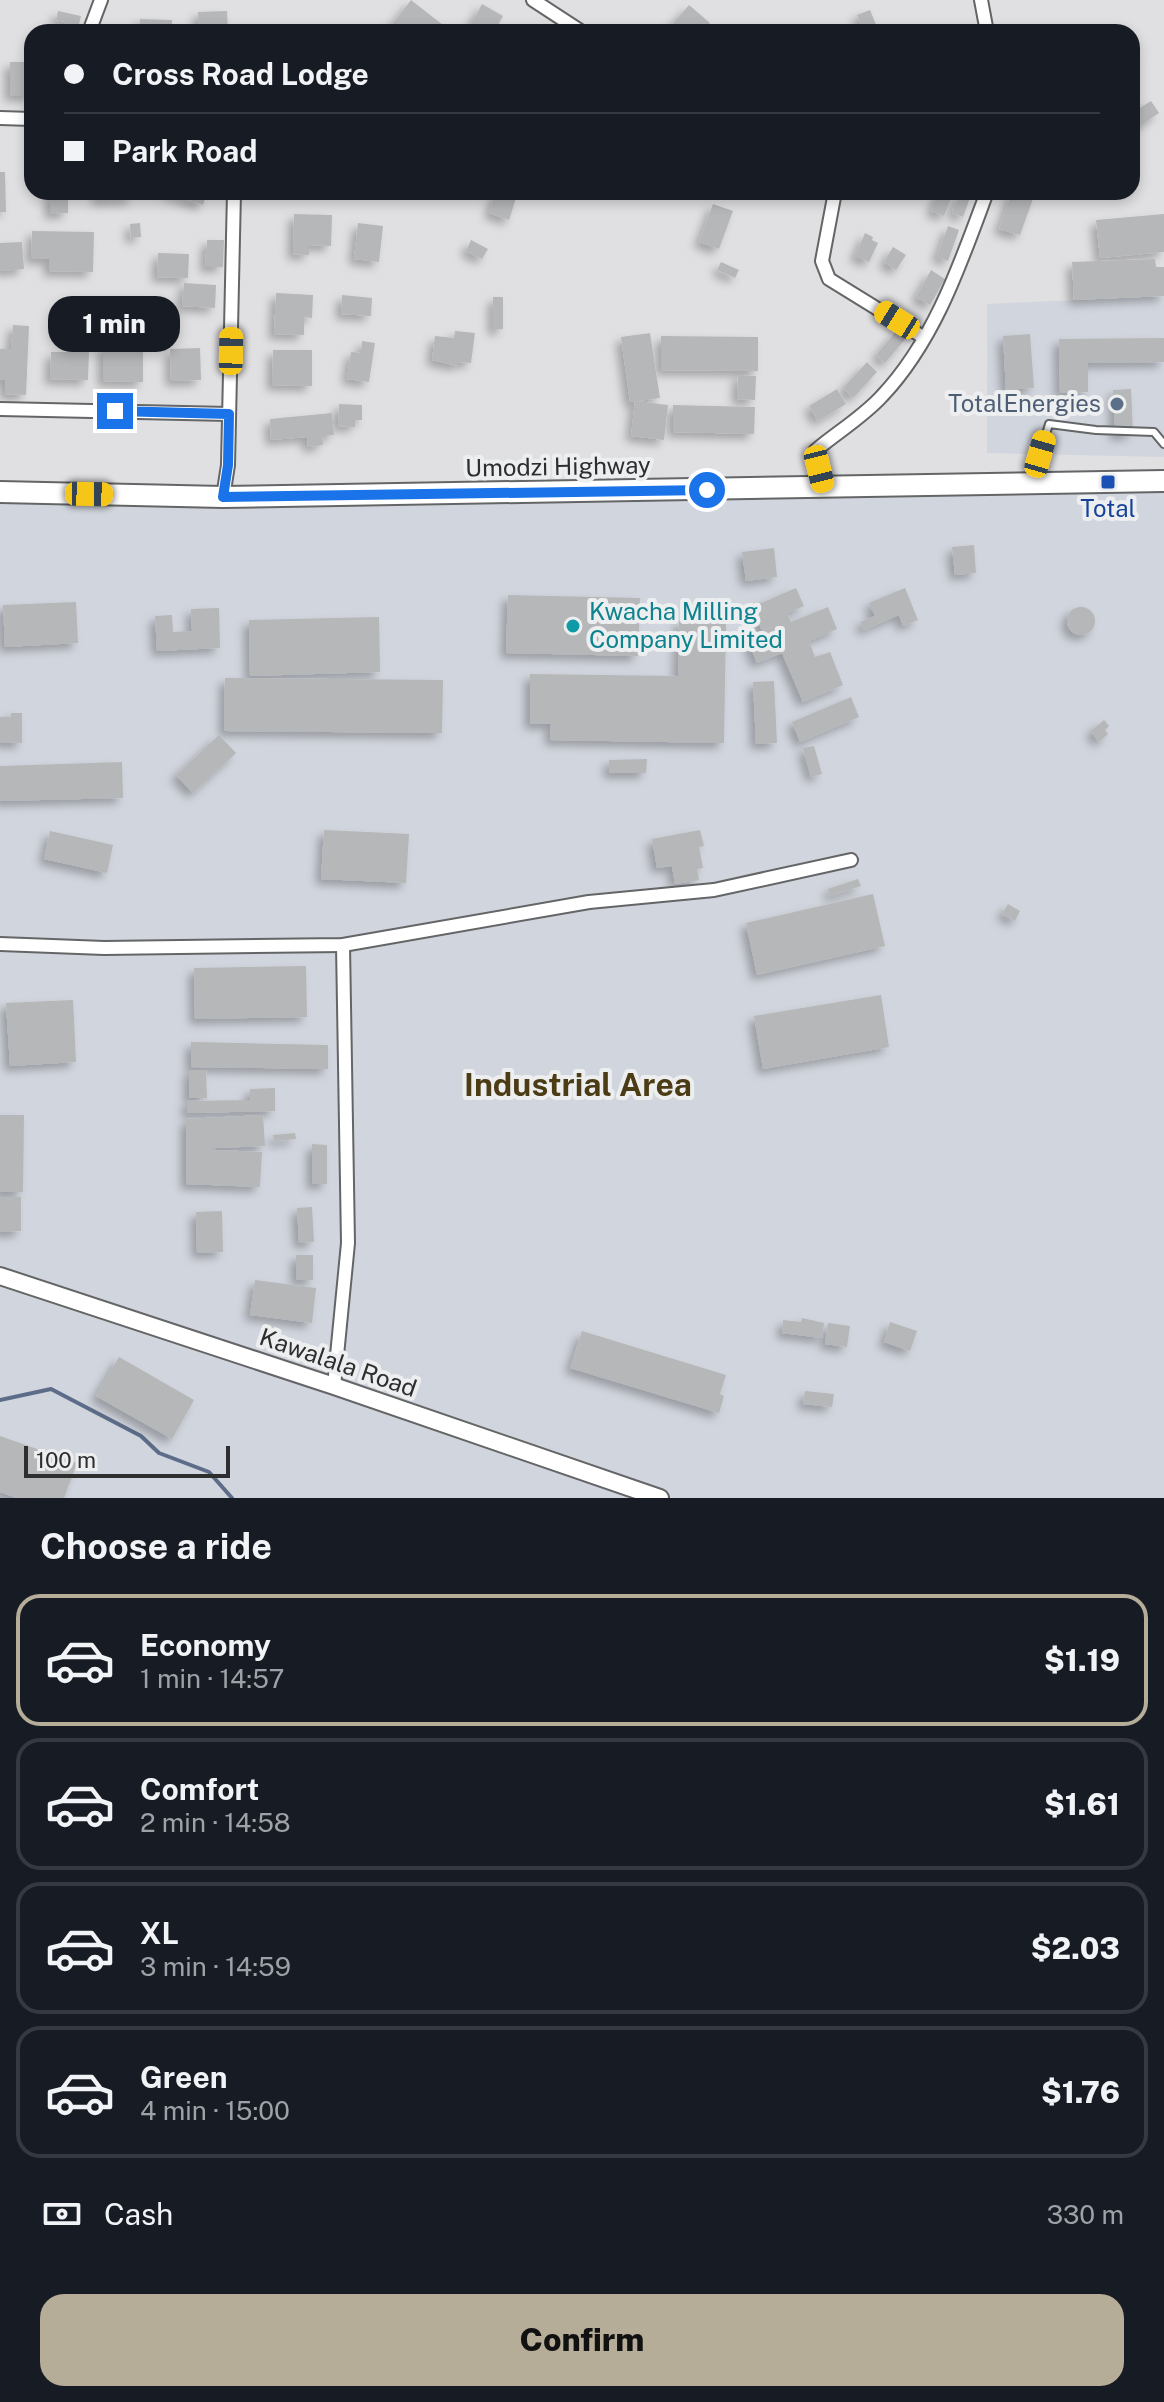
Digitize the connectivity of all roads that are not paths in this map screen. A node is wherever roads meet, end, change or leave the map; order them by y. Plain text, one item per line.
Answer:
1 (101, 0) edge
2 (533, 0) edge
3 (981, 0) edge
4 (92, 24) edge
5 (570, 24) edge
6 (986, 24) edge
7 (0, 118) edge
8 (24, 119) edge
9 (234, 200) edge
10 (833, 200) edge
11 (984, 200) edge
12 (923, 337) junction
13 (0, 409) edge
14 (229, 414) junction
15 (1164, 444) edge
16 (1164, 481) edge
17 (1031, 484) junction
18 (824, 488) junction
19 (0, 492) edge
20 (223, 497) junction
21 (851, 860) dead end
22 (0, 944) edge
23 (343, 945) junction
24 (0, 1276) edge
25 (334, 1386) junction
26 (660, 1498) edge

1 - 4 street
2 - 5 street
3 - 6 street
7 - 8 street
9 - 14 street
10 - 12 street
11 - 12 street
12 - 18 street
13 - 14 street
14 - 20 street
15 - 17 lane
16 - 17 highway, Umodzi Highway
17 - 18 highway, Umodzi Highway
18 - 20 highway, Umodzi Highway
19 - 20 highway, Umodzi Highway
21 - 23 street
22 - 23 street
23 - 25 street
24 - 25 street, Kawalala Road
25 - 26 street, Kawalala Road

